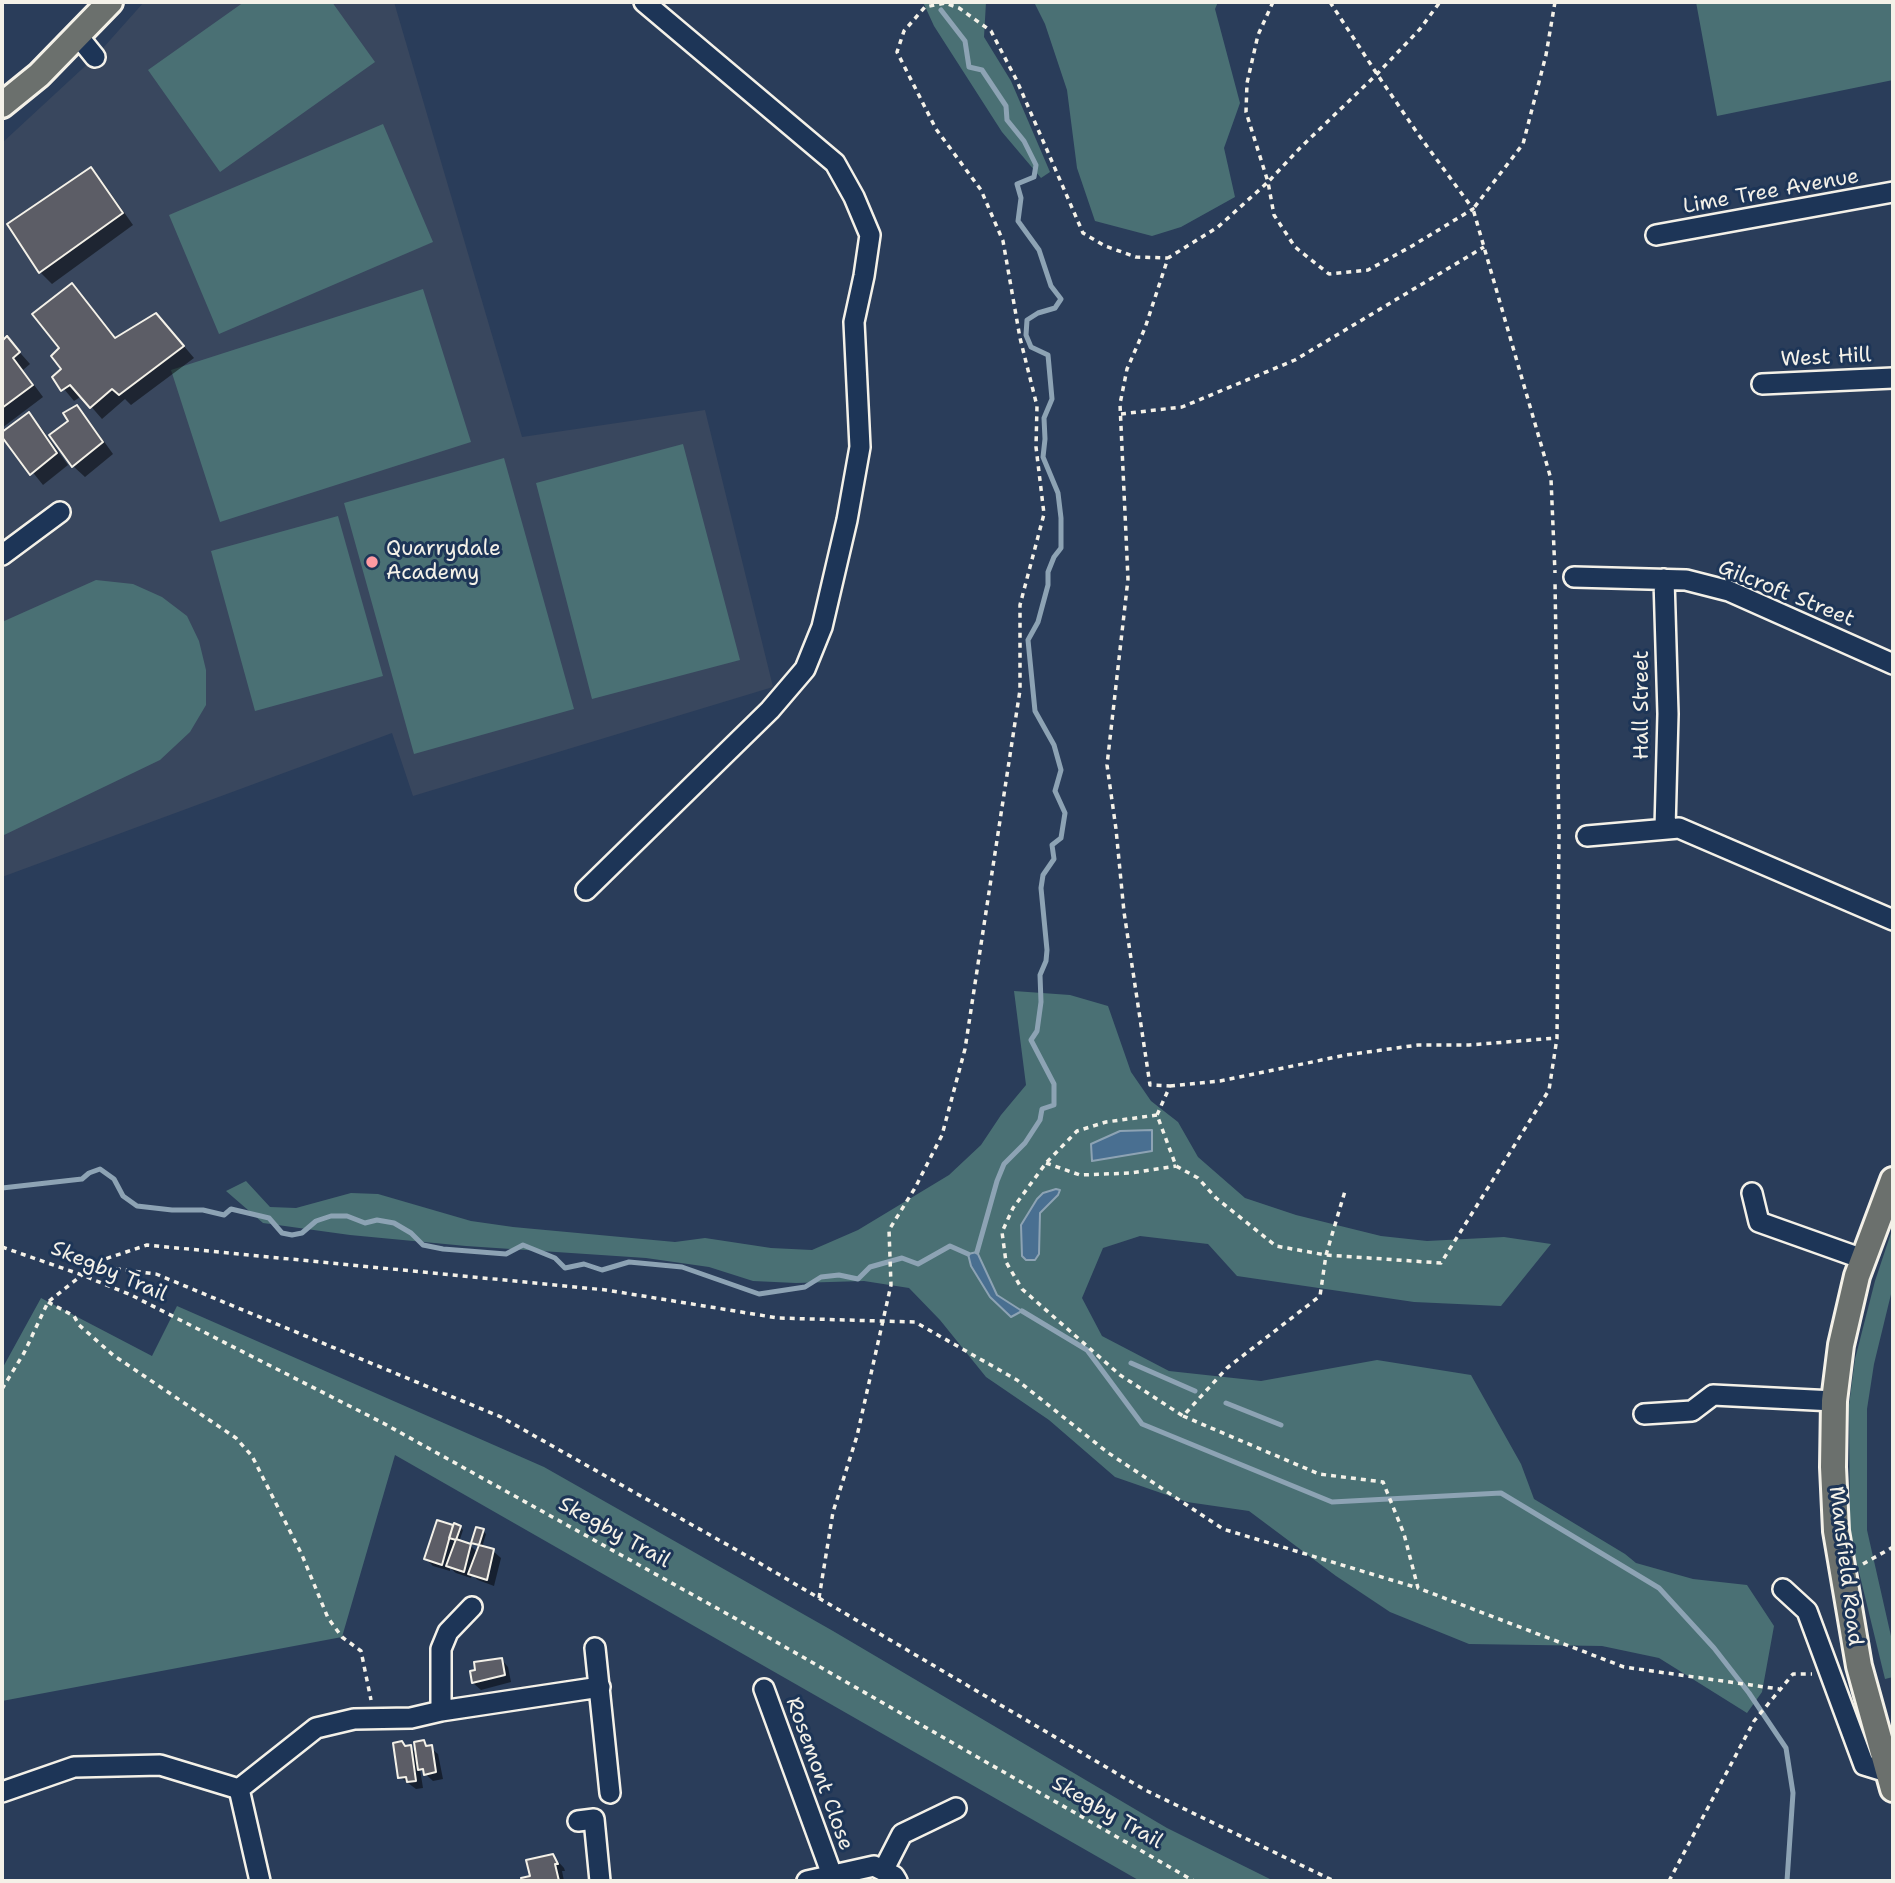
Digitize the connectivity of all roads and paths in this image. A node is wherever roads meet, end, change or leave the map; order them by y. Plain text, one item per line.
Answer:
1 (110, 2) edge
2 (644, 2) edge
3 (1273, 2) edge
4 (1330, 2) edge
5 (1440, 2) edge
6 (1555, 2) edge
7 (78, 36) junction
8 (95, 57) dead end
9 (1377, 74) junction
10 (2, 105) edge
11 (1268, 183) junction
12 (1893, 192) edge
13 (1473, 209) junction
14 (1657, 236) dead end
15 (1484, 247) junction
16 (1168, 258) junction
17 (1893, 377) edge
18 (1762, 384) dead end
19 (1121, 415) junction
20 (60, 512) dead end
21 (4, 549) edge
22 (1574, 577) dead end
23 (1664, 579) junction
24 (1893, 664) edge
25 (1665, 829) junction
26 (1587, 836) dead end
27 (586, 890) dead end
28 (1893, 920) edge
29 (1557, 1038) junction
30 (1170, 1086) junction
31 (1157, 1115) junction
32 (1046, 1163) junction
33 (1176, 1166) junction
34 (1893, 1180) edge
35 (1345, 1191) dead end
36 (1752, 1193) dead end
37 (2, 1247) edge
38 (1326, 1255) junction
39 (1863, 1259) junction
40 (102, 1267) junction
41 (82, 1275) junction
42 (48, 1302) junction
43 (883, 1321) junction
44 (2, 1390) edge
45 (1834, 1401) junction
46 (1644, 1415) dead end
47 (1183, 1416) junction
48 (1893, 1547) edge
49 (1860, 1566) dead end
50 (1418, 1588) junction
51 (1783, 1589) dead end
52 (819, 1598) junction
53 (460, 1609) dead end
54 (595, 1648) dead end
55 (1831, 1673) junction
56 (600, 1687) junction
57 (764, 1689) dead end
58 (1779, 1689) junction
59 (441, 1711) junction
60 (374, 1717) junction
61 (1891, 1781) edge
62 (239, 1789) junction
63 (2, 1792) edge
64 (610, 1793) dead end
65 (956, 1808) dead end
66 (578, 1821) dead end
67 (832, 1875) junction
68 (891, 1875) edge
69 (260, 1881) edge
70 (600, 1881) edge
71 (807, 1881) edge
72 (1194, 1881) edge
73 (1334, 1881) edge
74 (1670, 1881) edge

1 - 7 main road
2 - 27 street
3 - 11 path
4 - 9 path
5 - 9 path
6 - 13 path
7 - 8 street
7 - 10 main road
9 - 11 path
9 - 13 path
11 - 13 path
11 - 16 path
12 - 14 street, Lime Tree Avenue
13 - 15 path
15 - 19 path
15 - 29 path
16 - 19 path
16 - 43 path
17 - 18 street, West Hill
19 - 30 path
20 - 21 street
22 - 23 street, Gilcroft Street
23 - 24 street, Gilcroft Street
23 - 25 street, Hall Street
25 - 26 street
25 - 28 street
29 - 30 path
29 - 38 path
30 - 31 path
31 - 32 path
31 - 33 path
32 - 33 path
32 - 47 path
33 - 38 path
34 - 39 main road, Mansfield Road
35 - 38 path
36 - 39 street
37 - 41 path, Skegby Trail
38 - 47 path
39 - 45 main road, Mansfield Road
40 - 41 path
40 - 43 path
40 - 52 path
41 - 42 path
41 - 72 path, Skegby Trail
42 - 44 path
42 - 60 path
43 - 50 path
43 - 52 path
45 - 46 street
45 - 61 main road, Mansfield Road
47 - 50 path
48 - 49 path
50 - 58 path
51 - 55 street
52 - 73 path
53 - 59 street
54 - 56 street
55 - 58 path
55 - 61 street
56 - 59 street
56 - 64 street
57 - 67 street, Rosemont Close
58 - 74 path
59 - 60 street
60 - 62 street
62 - 63 street
62 - 69 street
65 - 68 street
66 - 70 street
67 - 68 street
67 - 71 street

